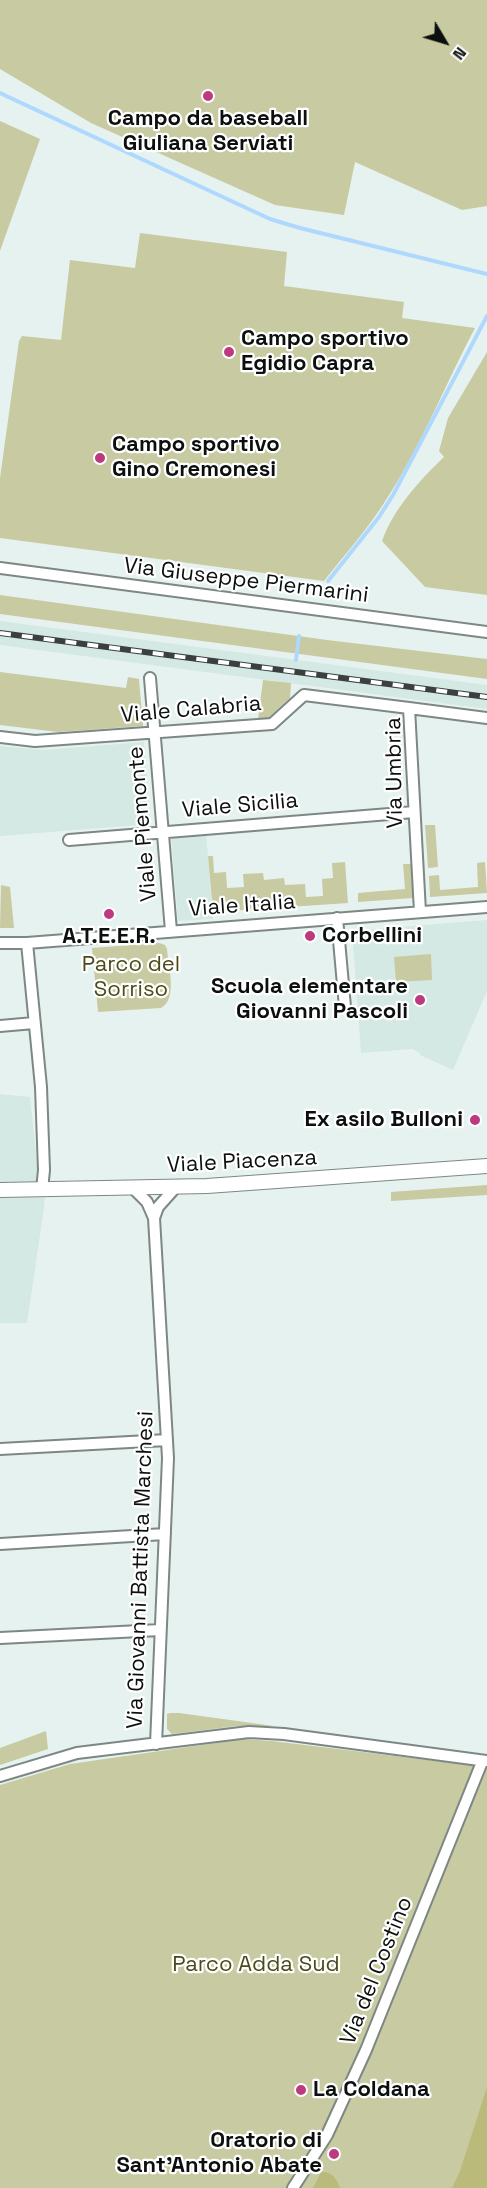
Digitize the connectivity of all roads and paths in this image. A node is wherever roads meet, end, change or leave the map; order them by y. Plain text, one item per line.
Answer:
1 (0, 568) edge
2 (487, 632) edge
3 (150, 678) dead end
4 (409, 708) junction
5 (487, 718) edge
6 (156, 734) junction
7 (0, 737) edge
8 (414, 812) junction
9 (163, 832) junction
10 (69, 840) dead end
11 (487, 906) edge
12 (420, 912) junction
13 (337, 918) junction
14 (171, 931) junction
15 (0, 943) edge
16 (27, 943) junction
17 (345, 1007) dead end
18 (34, 1023) junction
19 (0, 1026) edge
20 (487, 1166) edge
21 (176, 1188) junction
22 (134, 1189) junction
23 (0, 1190) edge
24 (42, 1190) junction
25 (154, 1218) junction
26 (167, 1440) junction
27 (0, 1449) edge
28 (165, 1534) junction
29 (0, 1544) edge
30 (160, 1629) junction
31 (0, 1638) edge
32 (156, 1744) junction
33 (484, 1761) edge
34 (0, 1776) edge
35 (292, 2188) edge

1 - 2 street, Via Giuseppe Piermarini
3 - 6 street, Viale Piemonte
4 - 5 street, Via Umbria
4 - 6 street, Viale Calabria
4 - 8 street, Via Umbria
6 - 7 street, Viale Calabria
6 - 9 street, Viale Piemonte
8 - 9 street, Viale Sicilia
8 - 12 street, Via Umbria
9 - 10 street, Viale Sicilia
9 - 14 street, Viale Piemonte
11 - 12 street, Viale Italia
12 - 13 street, Viale Italia
13 - 14 street, Viale Italia
13 - 17 street
14 - 16 street, Viale Italia
15 - 16 street, Viale Italia
16 - 18 street
18 - 19 street
18 - 24 street
20 - 21 street, Viale Piacenza
21 - 22 street, Viale Piacenza
21 - 25 street
22 - 24 street, Viale Piacenza
22 - 25 street, Via Giovanni Battista Marchesi
23 - 24 street, Viale Piacenza
25 - 26 street, Via Giovanni Battista Marchesi
26 - 27 street
26 - 28 street, Via Giovanni Battista Marchesi
28 - 29 street
28 - 30 street, Via Giovanni Battista Marchesi
30 - 31 street
30 - 32 street, Via Giovanni Battista Marchesi
32 - 33 street
32 - 34 street
33 - 35 street, Via del Costino

